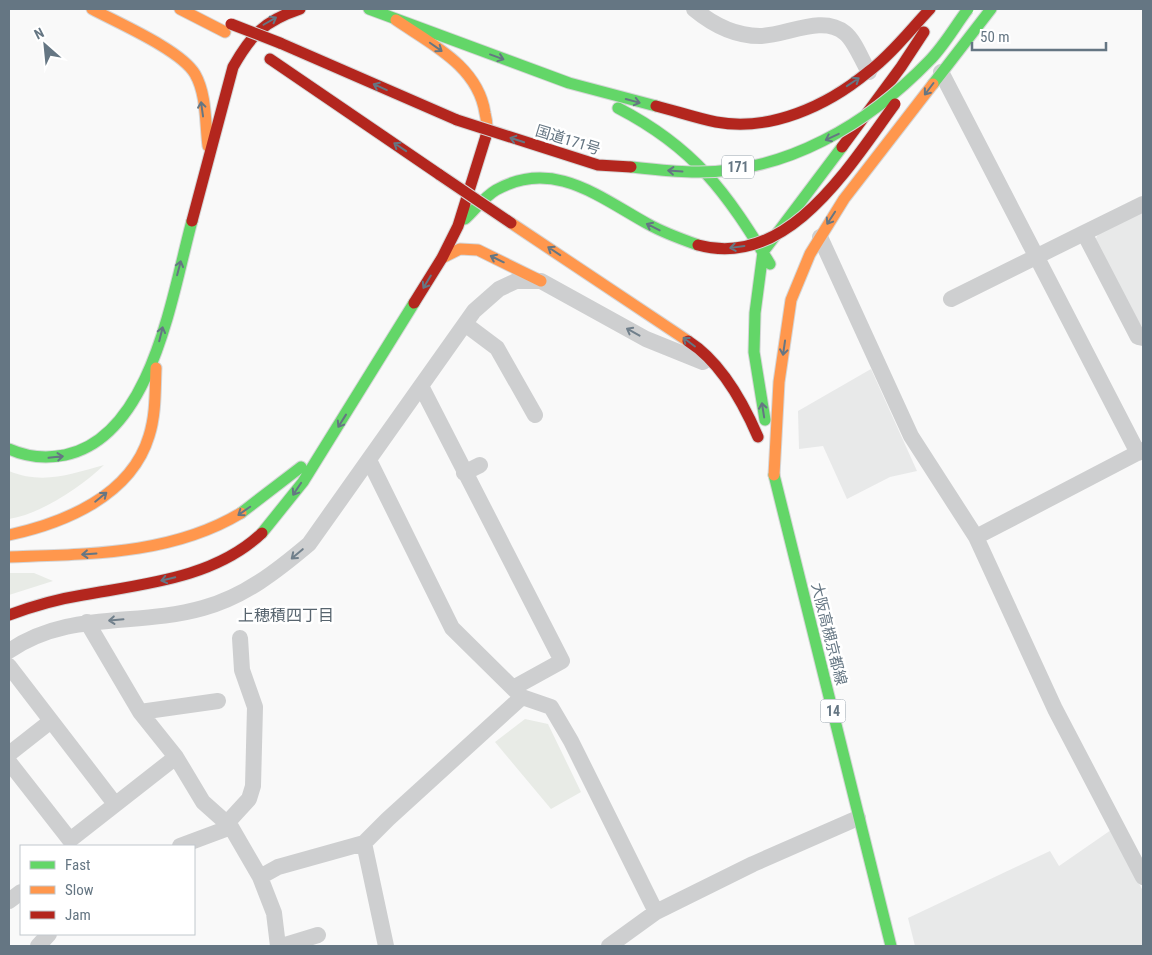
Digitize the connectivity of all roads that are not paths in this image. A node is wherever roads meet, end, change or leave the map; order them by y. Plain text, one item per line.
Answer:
1 (92, 9) edge
2 (180, 9) edge
3 (187, 9) edge
4 (300, 9) edge
5 (369, 9) edge
6 (694, 9) edge
7 (930, 9) edge
8 (940, 9) edge
9 (968, 9) edge
10 (991, 9) edge
11 (396, 20) junction
12 (228, 28) junction
13 (930, 60) junction
14 (869, 72) junction
15 (941, 72) junction
16 (569, 83) junction
17 (209, 157) junction
18 (1143, 204) edge
19 (458, 226) junction
20 (1084, 233) junction
21 (820, 237) junction
22 (763, 252) junction
23 (442, 258) junction
24 (1037, 258) junction
25 (541, 281) junction
26 (951, 299) dead end
27 (791, 300) junction
28 (465, 324) junction
29 (1143, 338) edge
30 (156, 353) junction
31 (723, 376) junction
32 (422, 386) junction
33 (534, 415) dead end
34 (324, 448) junction
35 (9, 449) edge
36 (1141, 451) edge
37 (369, 460) junction
38 (480, 465) dead end
39 (464, 473) junction
40 (774, 476) junction
41 (9, 535) edge
42 (976, 537) junction
43 (9, 557) edge
44 (9, 615) edge
45 (86, 622) junction
46 (240, 638) dead end
47 (9, 651) edge
48 (9, 666) edge
49 (517, 693) junction
50 (218, 701) dead end
51 (140, 712) junction
52 (51, 721) junction
53 (9, 754) edge
54 (176, 756) junction
55 (9, 762) edge
56 (115, 804) junction
57 (858, 818) junction
58 (229, 825) junction
59 (364, 843) junction
60 (182, 845) edge
61 (260, 877) junction
62 (1143, 877) edge
63 (20, 893) edge
64 (9, 901) edge
65 (656, 912) junction
66 (48, 935) edge
67 (318, 935) dead end
68 (38, 946) edge
69 (280, 946) edge
70 (386, 946) edge
71 (609, 946) edge
72 (891, 946) edge

17 -> 1 main road
2 - 12 main road
3 - 12 main road, 国道171号 / 171
17 -> 4 main road
5 - 11 main road
6 - 14 street
7 - 14 main road
8 - 22 main road
9 - 13 main road, 国道171号 / 171, bridge
10 - 15 main road
11 -> 16 main road
11 -> 19 main road
13 -> 12 main road, 国道171号 / 171, bridge
31 -> 12 main road, bridge
13 -> 19 main road, bridge
16 -> 14 main road
15 -> 21 main road
15 - 24 street
16 - 22 main road
30 -> 17 main road
18 - 20 street
19 - 23 main road
20 - 24 street
20 - 29 street
21 - 27 main road
21 - 42 street
22 - 27 main road
40 -> 22 main road
25 -> 23 main road
23 -> 34 main road
24 - 26 street
24 - 36 street
25 - 28 street
31 -> 25 street
27 -> 40 main road
28 - 32 street
28 - 33 street
35 -> 30 main road
41 -> 30 main road
31 - 40 main road
32 - 37 street
32 - 39 street
34 -> 43 main road
34 -> 44 main road
36 - 42 street
37 -> 45 street
37 - 49 street
38 - 39 street
39 - 49 street
40 - 57 main road, 大阪高槻京都線 / 14
42 - 62 street
45 - 47 street
45 - 51 street
46 - 58 street
48 - 52 street
49 - 59 street
49 - 65 street
50 - 51 street
51 - 54 street
52 - 53 street
52 - 56 street
54 - 56 street
54 - 58 street
55 - 56 street
57 - 65 street
57 - 72 main road, 大阪高槻京都線 / 14
58 - 60 street
58 - 61 street
59 - 61 street
59 - 70 street
61 - 69 street
63 - 64 street
65 - 71 street
66 - 68 street
67 - 69 street

